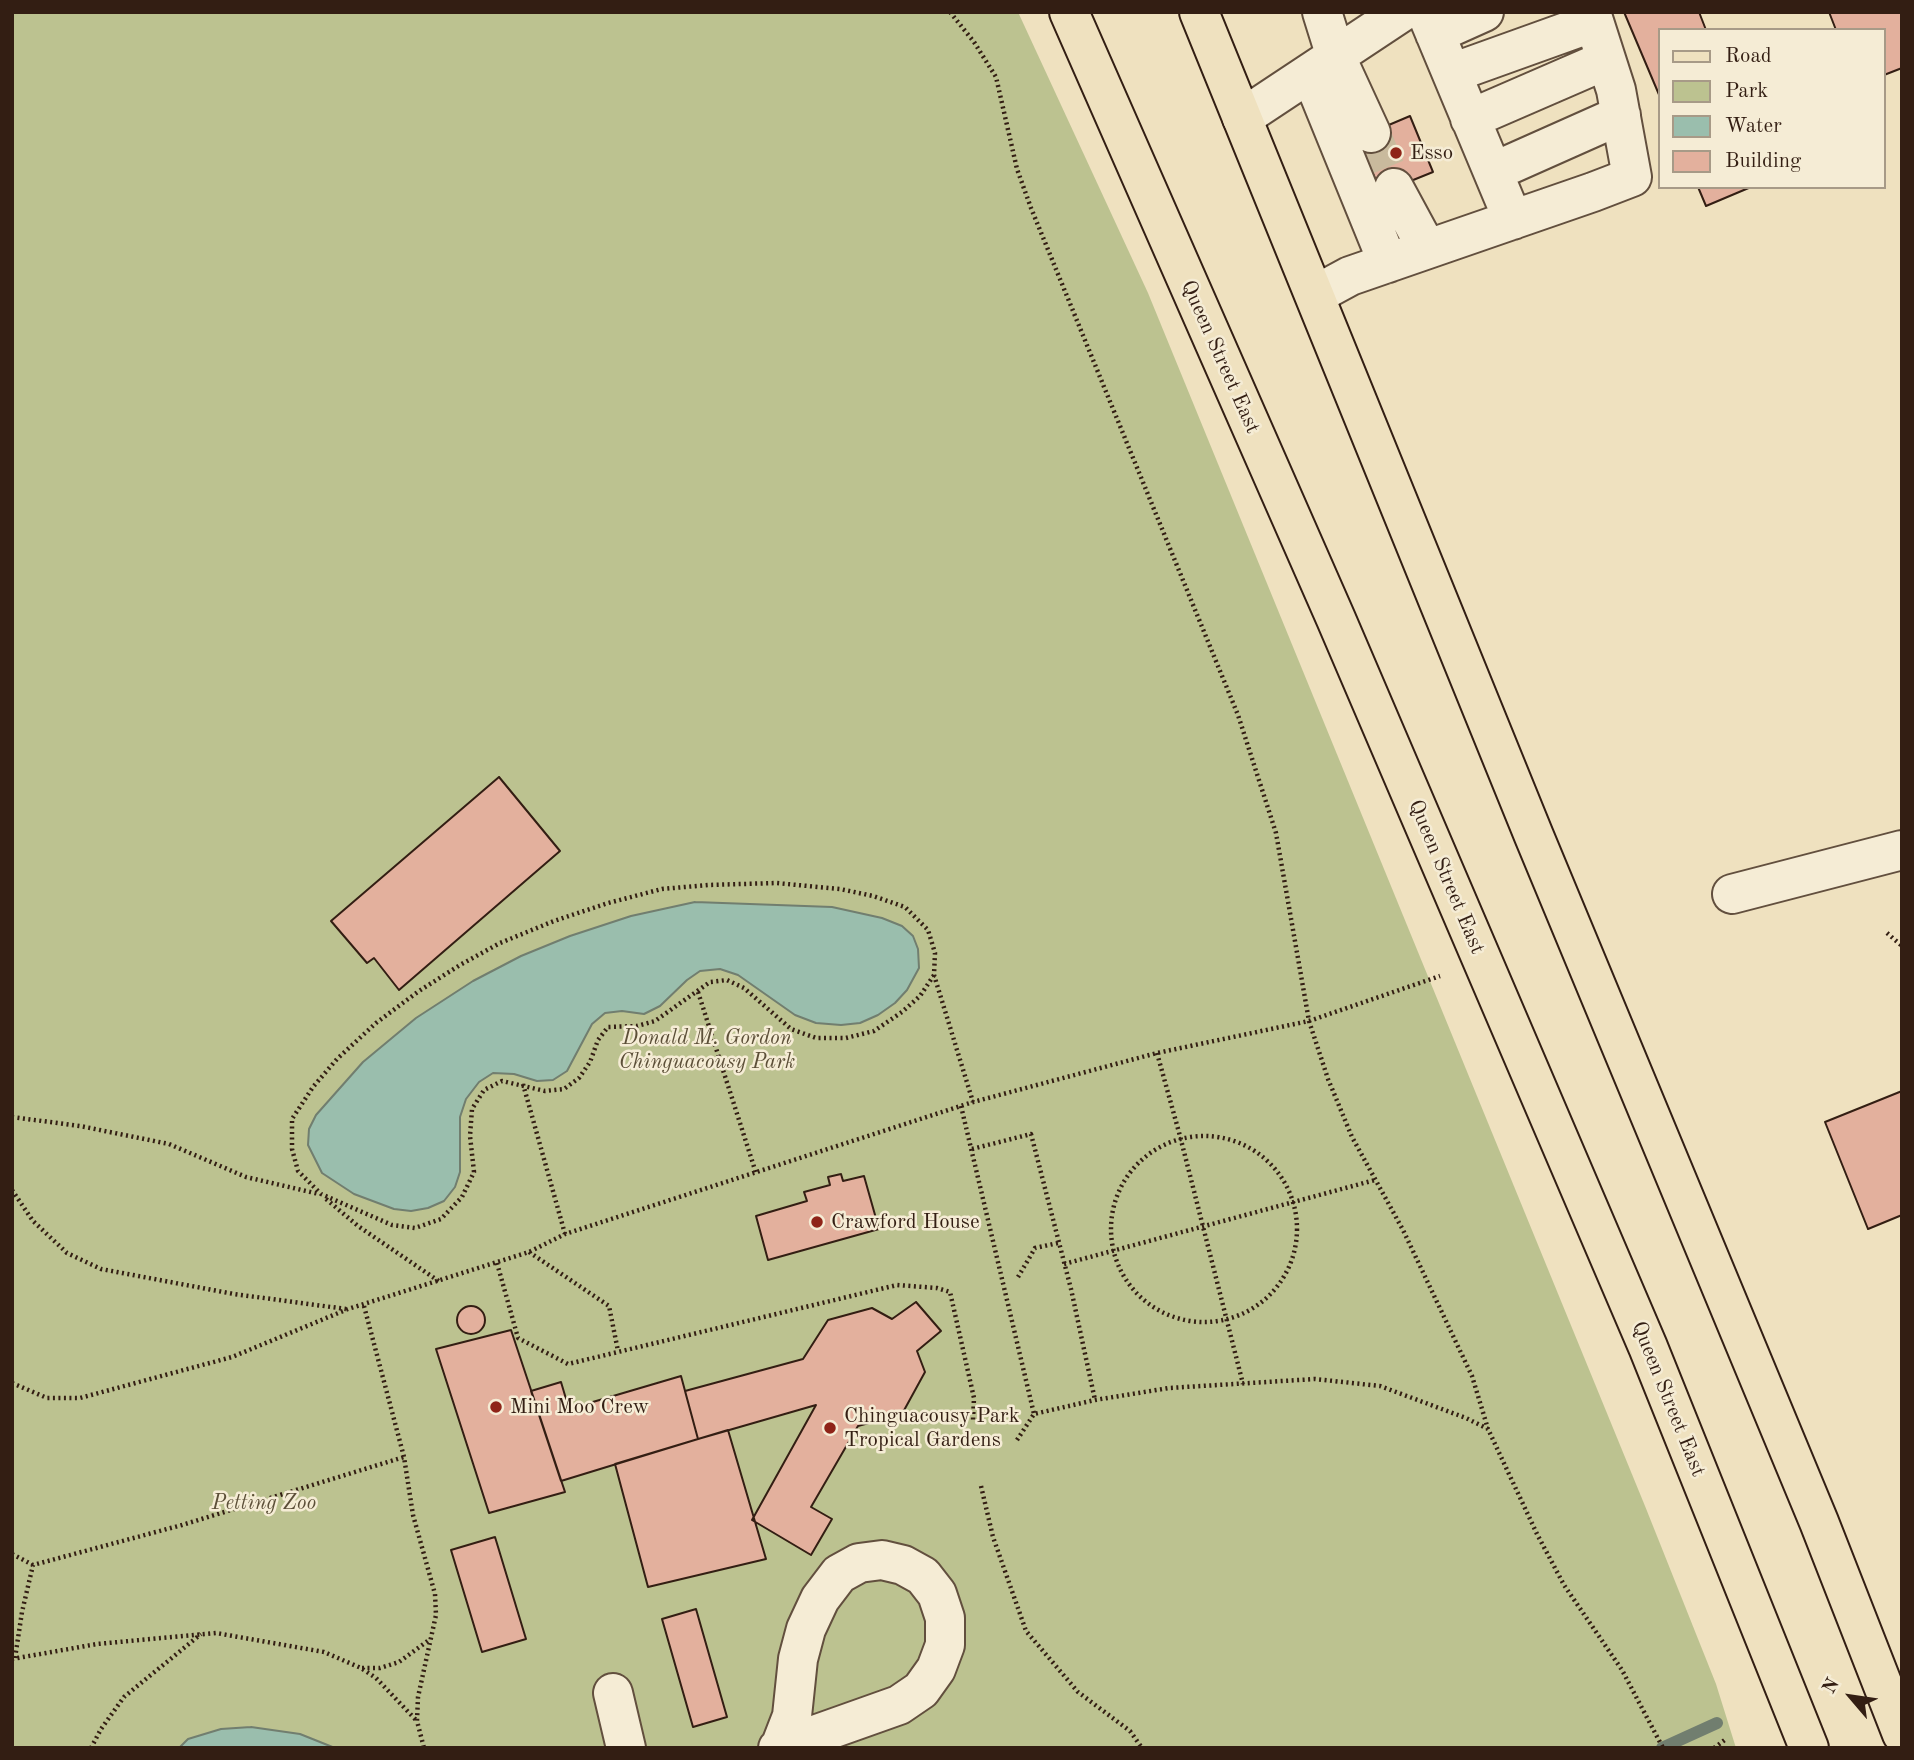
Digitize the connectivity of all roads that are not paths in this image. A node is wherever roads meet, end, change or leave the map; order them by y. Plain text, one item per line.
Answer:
1 (1069, 12) edge
2 (1199, 12) edge
3 (1322, 12) edge
4 (1402, 12) edge
5 (1484, 12) edge
6 (1593, 17) edge
7 (1431, 23) edge
8 (1606, 60) junction
9 (1323, 65) junction
10 (1452, 73) junction
11 (1621, 116) junction
12 (1242, 118) junction
13 (1470, 119) junction
14 (1371, 133) tunnel mouth
15 (1493, 172) junction
16 (1394, 188) tunnel mouth
17 (1513, 220) junction
18 (1427, 250) junction
19 (1388, 263) junction
20 (1315, 295) junction
21 (1902, 850) edge
22 (1732, 894) dead end
23 (613, 1693) dead end
24 (1902, 1734) edge
25 (779, 1747) edge
26 (626, 1748) edge
27 (1809, 1748) edge

1 - 27 main road, Queen Street East
2 - 12 main road
3 - 9 street
4 - 9 street
5 - 7 street
6 - 8 street
6 - 10 street
7 - 10 street
8 - 11 street
8 - 13 street
9 - 12 street
9 - 14 street
9 - 19 street
10 - 13 street
11 - 15 street
11 - 17 street
12 - 20 main road
13 - 15 street
15 - 17 street
16 - 18 street
17 - 18 street
18 - 19 street
19 - 20 street
20 - 24 main road
21 - 22 street
23 - 26 street
25 - 25 street

